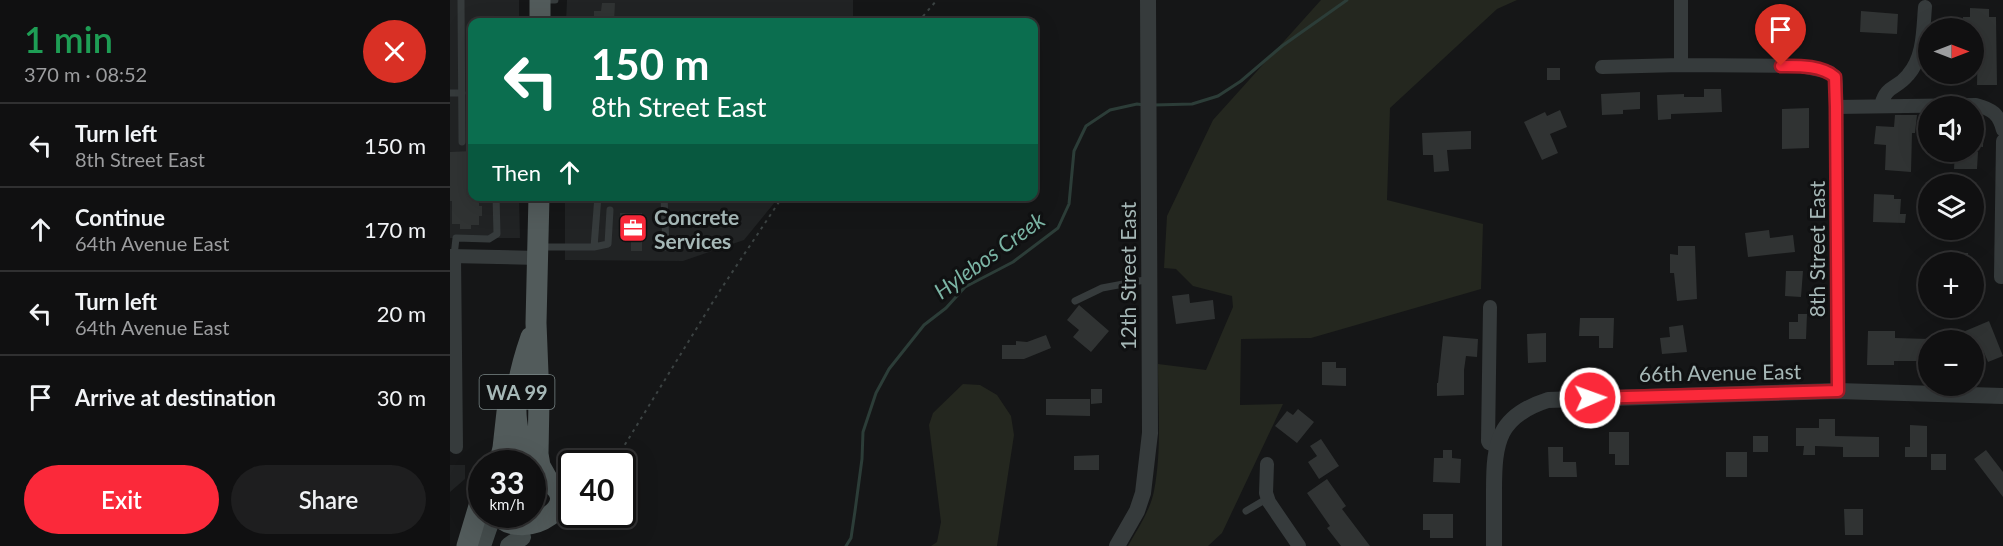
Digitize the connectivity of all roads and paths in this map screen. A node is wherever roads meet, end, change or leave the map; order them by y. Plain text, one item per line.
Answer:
1 (461, 0) edge
2 (540, 0) edge
3 (555, 0) edge
4 (937, 0) edge
5 (1148, 0) edge
6 (1681, 0) edge
7 (1925, 7) dead end
8 (540, 18) edge
9 (921, 18) edge
10 (1681, 65) junction
11 (1602, 67) dead end
12 (450, 93) edge
13 (462, 93) junction
14 (1881, 105) junction
15 (1836, 107) junction
16 (2003, 130) edge
17 (2003, 141) edge
18 (462, 142) dead end
19 (496, 201) edge
20 (539, 201) edge
21 (598, 201) edge
22 (664, 201) edge
23 (780, 201) edge
24 (610, 210) dead end
25 (594, 247) junction
26 (666, 247) dead end
27 (538, 253) junction
28 (452, 256) edge
29 (2001, 277) dead end
30 (1150, 279) junction
31 (1075, 301) dead end
32 (1490, 307) dead end
33 (452, 312) edge
34 (536, 323) junction
35 (520, 378) junction
36 (1838, 391) junction
37 (2003, 396) edge
38 (1496, 446) junction
39 (453, 447) edge
40 (503, 450) edge
41 (521, 450) edge
42 (538, 450) edge
43 (622, 450) edge
44 (1267, 464) dead end
45 (546, 484) edge
46 (1268, 498) junction
47 (1246, 511) dead end
48 (472, 528) edge
49 (488, 528) edge
50 (505, 528) edge
51 (520, 543) edge
52 (467, 546) edge
53 (482, 546) edge
54 (1117, 546) edge
55 (1299, 546) edge
56 (1494, 546) edge

1 - 13 lane
2 - 3 lane
2 - 8 main road
4 - 9 path
5 - 30 street, 12th Street East
6 - 10 street
7 - 14 street
10 - 11 street, 8th Street East
10 - 15 street, 8th Street East
12 - 13 lane
13 - 18 lane
14 - 15 street
14 - 16 street
15 - 36 street, 8th Street East
17 - 29 street
19 - 28 lane
20 - 27 main road, WA 99
21 - 25 lane
22 - 26 lane
23 - 43 path
24 - 25 lane
25 - 27 lane
27 - 28 street
27 - 34 main road, WA 99
28 - 33 street
30 - 31 lane
30 - 54 street, 12th Street East
32 - 38 street
33 - 39 street
34 - 35 main road, WA 99
34 - 42 main road, WA 99
35 - 40 main road
35 - 41 main road, WA 99
36 - 37 street, 66th Avenue East
36 - 38 street, 66th Avenue East
38 - 56 street
44 - 46 street
45 - 51 main road, WA 99
46 - 47 lane
46 - 55 street
48 - 52 main road
49 - 53 main road
50 - 51 main road, WA 99

